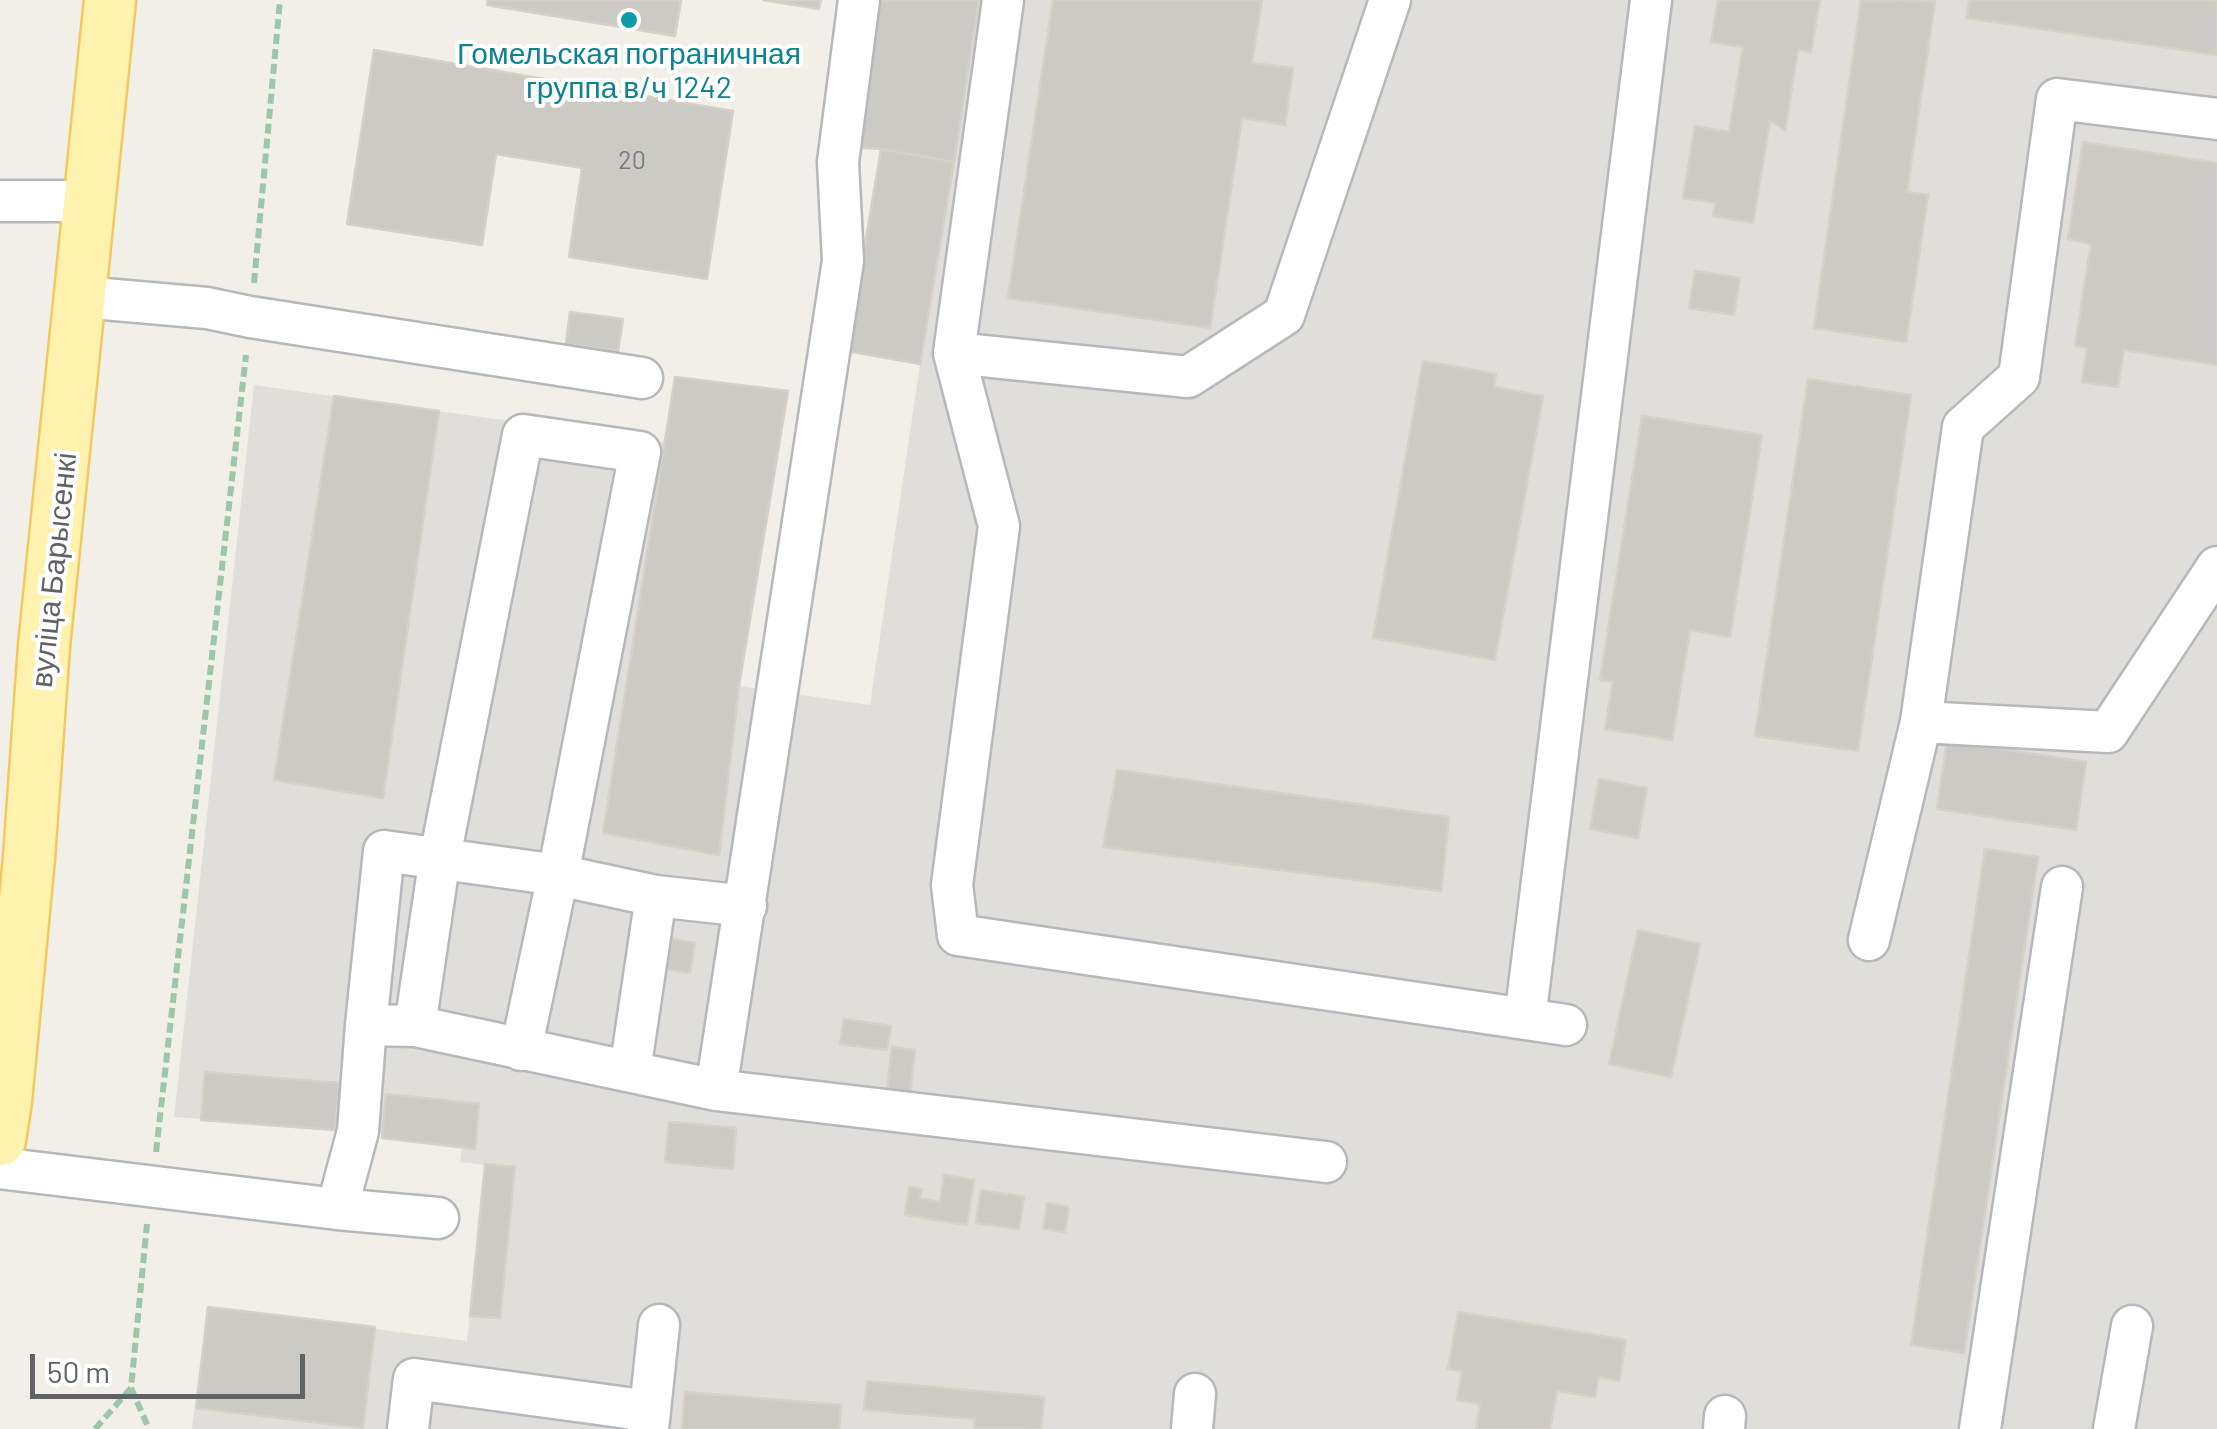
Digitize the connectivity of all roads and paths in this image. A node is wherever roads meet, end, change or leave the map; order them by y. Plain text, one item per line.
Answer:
1 (110, 0) edge
2 (280, 0) edge
3 (859, 0) edge
4 (1003, 0) edge
5 (1390, 0) edge
6 (1651, 0) edge
7 (2217, 119) edge
8 (0, 201) edge
9 (90, 201) junction
10 (81, 298) junction
11 (250, 317) junction
12 (954, 354) junction
13 (642, 378) dead end
14 (2217, 567) edge
15 (1921, 722) junction
16 (14, 856) edge
17 (440, 858) junction
18 (558, 875) junction
19 (2062, 887) dead end
20 (656, 896) junction
21 (746, 906) junction
22 (1870, 940) dead end
23 (1526, 1020) junction
24 (366, 1025) junction
25 (1566, 1025) dead end
26 (415, 1026) junction
27 (521, 1050) junction
28 (630, 1071) junction
29 (716, 1090) junction
30 (2, 1114) edge
31 (1326, 1162) dead end
32 (0, 1168) edge
33 (152, 1188) junction
34 (337, 1209) junction
35 (438, 1218) dead end
36 (659, 1325) dead end
37 (2132, 1326) dead end
38 (131, 1388) junction
39 (649, 1420) edge
40 (95, 1429) edge
41 (149, 1429) edge
42 (408, 1429) edge
43 (1980, 1429) edge
44 (2114, 1429) edge

1 - 9 main road, вуліца Барысенкі
2 - 11 path
3 - 21 lane
4 - 12 lane
5 - 12 lane
6 - 23 lane
7 - 15 lane
8 - 9 lane
9 - 10 main road, вуліца Барысенкі
10 - 11 lane
10 - 16 main road, вуліца Барысенкі
11 - 13 lane
11 - 33 path
12 - 23 lane
14 - 15 lane
15 - 22 lane
16 - 30 main road, вуліца Барысенкі
17 - 18 lane
17 - 18 lane
17 - 24 lane
17 - 26 lane
18 - 20 lane
18 - 27 lane
19 - 43 lane
20 - 21 lane
20 - 28 lane
21 - 29 lane
23 - 25 lane
24 - 26 lane
24 - 34 lane
26 - 27 lane
27 - 28 lane
28 - 29 lane
29 - 31 lane
32 - 33 lane
33 - 34 lane
33 - 38 path
34 - 35 lane
36 - 39 lane
37 - 44 lane
38 - 40 path
38 - 41 path
39 - 42 lane

